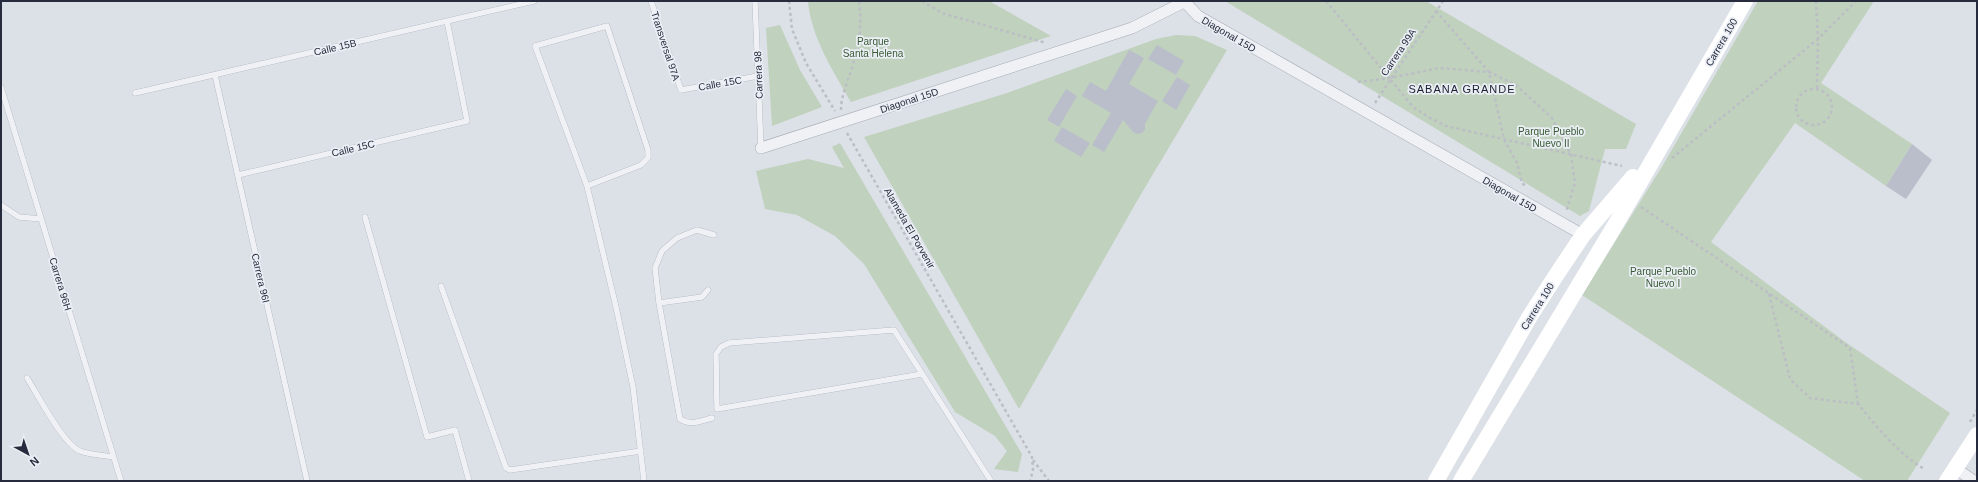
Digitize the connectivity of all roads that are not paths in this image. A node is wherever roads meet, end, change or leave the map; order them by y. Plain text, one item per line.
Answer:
1 (534, 1) edge
2 (651, 1) edge
3 (755, 1) edge
4 (1184, 1) edge
5 (1745, 1) edge
6 (446, 21) junction
7 (216, 75) junction
8 (758, 76) junction
9 (1, 87) edge
10 (681, 90) joint
11 (135, 94) dead end
12 (1661, 146) junction
13 (761, 148) joint
14 (238, 175) junction
15 (587, 186) junction
16 (1, 205) edge
17 (365, 217) dead end
18 (41, 220) junction
19 (714, 235) dead end
20 (1583, 235) junction
21 (441, 286) dead end
22 (708, 290) dead end
23 (659, 303) junction
24 (922, 374) junction
25 (27, 378) dead end
26 (712, 418) dead end
27 (1977, 435) edge
28 (1461, 437) junction
29 (1479, 448) junction
30 (641, 451) junction
31 (114, 458) junction
32 (1951, 475) edge
33 (121, 481) edge
34 (307, 481) edge
35 (469, 481) edge
36 (644, 481) edge
37 (991, 481) edge
38 (1436, 481) edge
39 (1460, 481) edge
40 (1974, 481) edge

1 - 6 lane, Calle 15B
2 - 10 lane, Transversal 97A
3 - 8 lane, Carrera 98
4 - 13 street, Diagonal 15D
4 - 20 street, Diagonal 15D
5 - 12 street, Carrera 100
6 - 7 lane, Calle 15B
6 - 14 lane, Calle 15C
7 - 11 lane, Calle 15B
7 - 14 lane, Carrera 96I
8 - 10 lane, Calle 15C
8 - 13 lane, Carrera 98
9 - 18 lane, Carrera 96H
12 - 20 street, Carrera 100
12 - 29 street, Carrera 100
14 - 34 lane, Carrera 96I
15 - 15 lane
15 - 30 lane
16 - 18 lane
17 - 35 lane
18 - 31 lane, Carrera 96H
19 - 23 lane
20 - 28 street, Carrera 100
21 - 30 lane
22 - 23 lane
23 - 26 lane
24 - 24 lane
24 - 37 lane
25 - 31 lane
27 - 32 street
28 - 29 street
28 - 38 street, Carrera 100
29 - 39 street, Carrera 100
30 - 36 lane
31 - 33 lane, Carrera 96H
32 - 40 street

